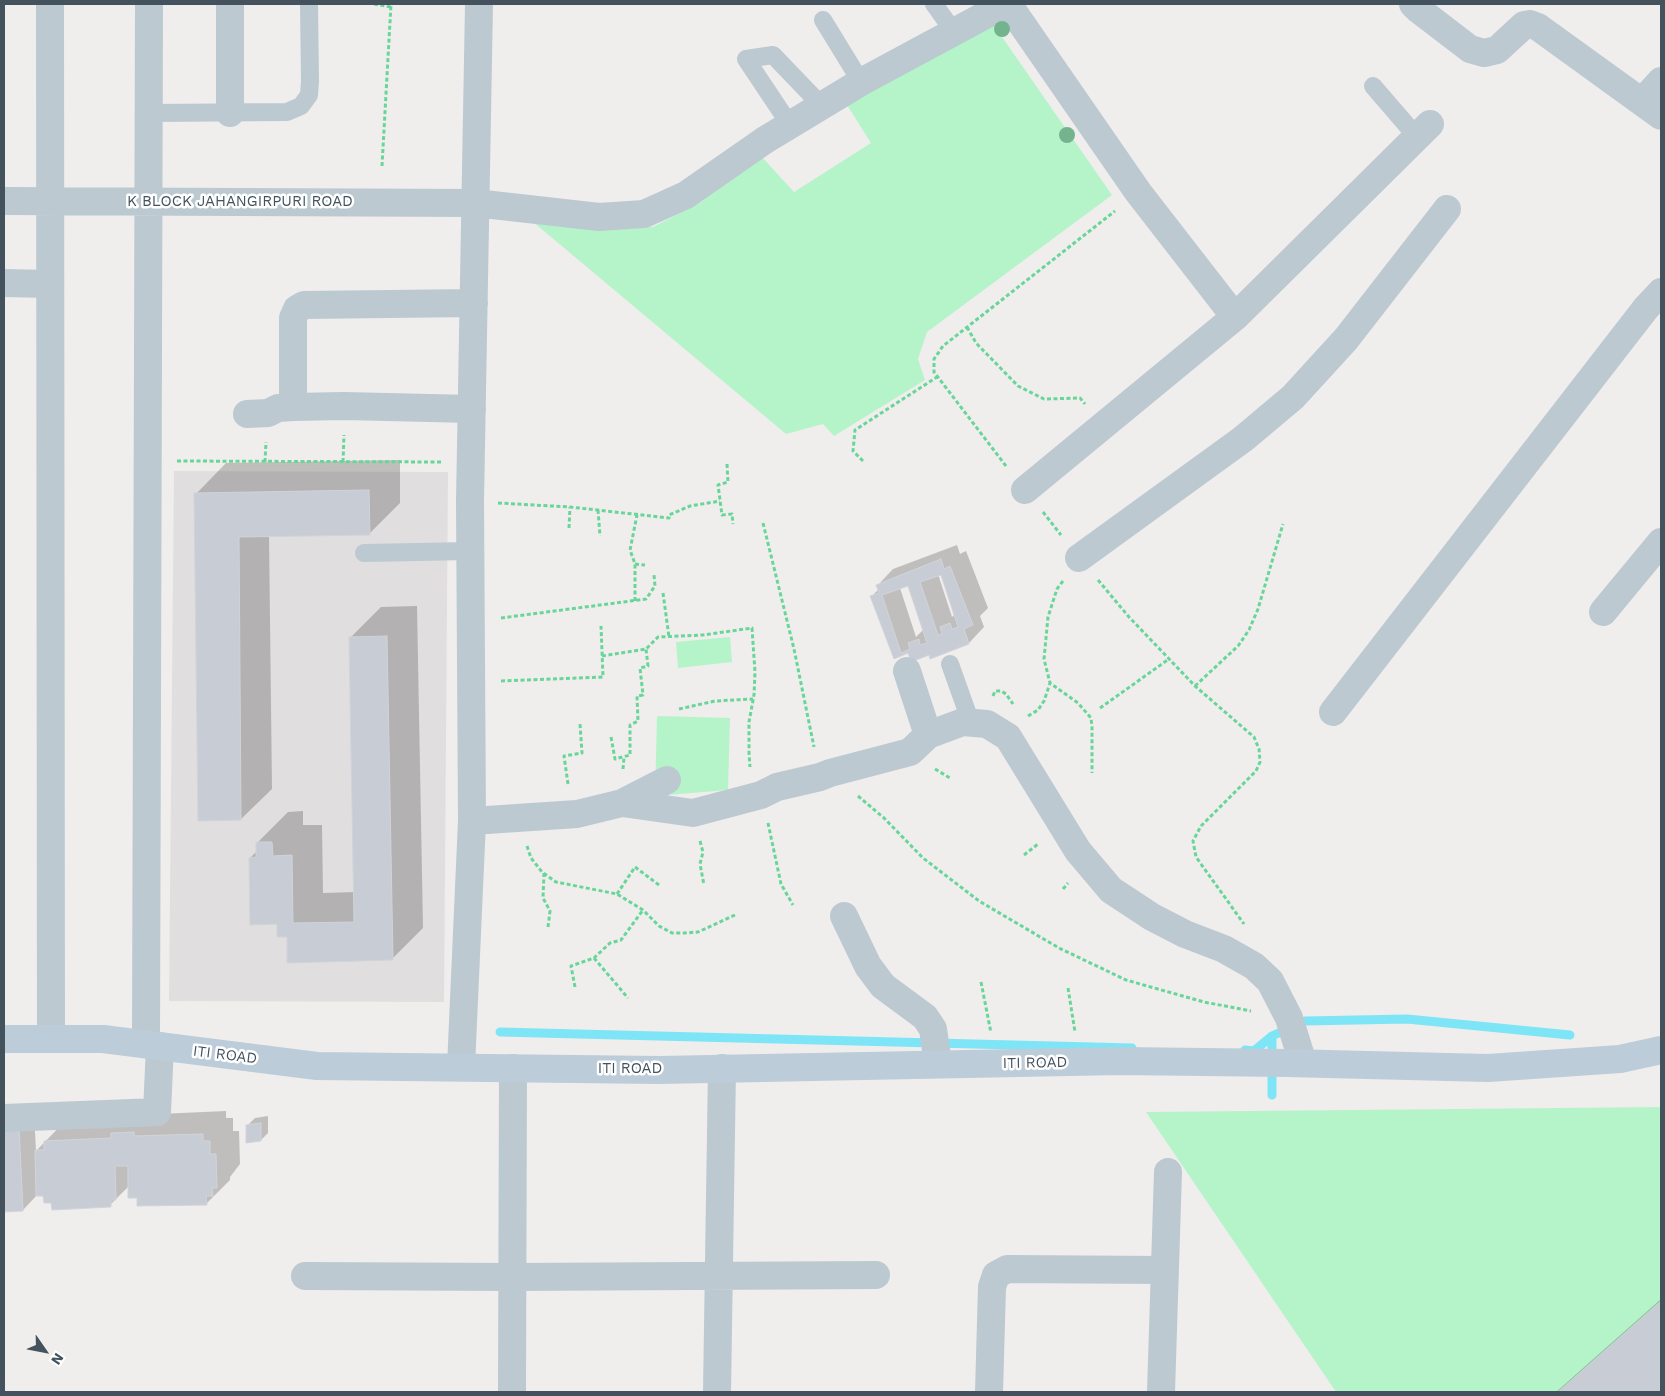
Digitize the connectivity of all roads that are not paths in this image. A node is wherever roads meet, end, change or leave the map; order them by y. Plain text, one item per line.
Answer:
1 (50, 4) edge
2 (149, 4) edge
3 (230, 4) edge
4 (309, 4) edge
5 (479, 4) edge
6 (934, 4) edge
7 (1007, 4) edge
8 (1414, 4) edge
9 (823, 20) dead end
10 (954, 32) junction
11 (1661, 81) edge
12 (860, 82) junction
13 (1373, 86) dead end
14 (822, 106) junction
15 (1652, 109) edge
16 (230, 112) junction
17 (150, 113) junction
18 (790, 125) junction
19 (1423, 131) joint
20 (4, 201) edge
21 (50, 201) junction
22 (150, 201) junction
23 (475, 203) junction
24 (1447, 209) dead end
25 (4, 284) edge
26 (50, 284) junction
27 (1661, 292) edge
28 (474, 303) junction
29 (1235, 318) junction
30 (293, 407) junction
31 (472, 409) junction
32 (247, 414) dead end
33 (1025, 490) road end
34 (1661, 542) edge
35 (470, 551) junction
36 (364, 553) dead end
37 (1079, 558) road end
38 (1603, 612) dead end
39 (950, 664) dead end
40 (907, 671) dead end
41 (1333, 712) dead end
42 (971, 723) junction
43 (928, 735) junction
44 (667, 780) dead end
45 (622, 803) junction
46 (472, 821) junction
47 (844, 916) dead end
48 (4, 1039) edge
49 (51, 1039) junction
50 (153, 1045) junction
51 (1661, 1050) edge
52 (1295, 1063) junction
53 (938, 1064) junction
54 (460, 1068) junction
55 (513, 1068) junction
56 (722, 1068) junction
57 (4, 1118) edge
58 (1168, 1172) dead end
59 (1164, 1270) junction
60 (876, 1275) dead end
61 (305, 1276) dead end
62 (719, 1276) junction
63 (512, 1277) junction
64 (512, 1392) edge
65 (718, 1392) edge
66 (989, 1392) edge
67 (1161, 1392) edge

1 - 21 street
2 - 17 street
3 - 16 street
4 - 16 lane
5 - 23 street
6 - 10 lane
7 - 10 street, K BLOCK JAHANGIRPURI ROAD
7 - 29 street
8 - 15 street
9 - 12 lane
10 - 12 street, K BLOCK JAHANGIRPURI ROAD
11 - 15 street
12 - 14 street, K BLOCK JAHANGIRPURI ROAD
13 - 19 lane
14 - 18 street, K BLOCK JAHANGIRPURI ROAD
14 - 18 lane
16 - 17 lane
17 - 22 street
18 - 23 street, K BLOCK JAHANGIRPURI ROAD
19 - 29 street
20 - 21 street, K BLOCK JAHANGIRPURI ROAD
21 - 22 street, K BLOCK JAHANGIRPURI ROAD
21 - 26 street
22 - 23 street, K BLOCK JAHANGIRPURI ROAD
22 - 50 street
23 - 28 street
24 - 37 street
25 - 26 street
26 - 49 street
27 - 41 street
28 - 30 street
28 - 31 street
29 - 33 street
30 - 31 street
30 - 32 street
31 - 35 street
34 - 38 street
35 - 36 lane
35 - 46 street
39 - 42 lane
40 - 43 street
42 - 43 street
42 - 52 street
43 - 45 street
44 - 45 street
45 - 46 street
46 - 54 street
47 - 53 street
48 - 49 street, ITI ROAD
49 - 50 street, ITI ROAD
50 - 54 street, ITI ROAD
50 - 57 street
51 - 52 street, ITI ROAD
52 - 53 street, ITI ROAD
53 - 56 street, ITI ROAD
54 - 55 street, ITI ROAD
55 - 56 street, ITI ROAD
55 - 63 street
56 - 62 street
58 - 59 street
59 - 66 street
59 - 67 street
60 - 62 street
61 - 63 street
62 - 63 street
62 - 65 street
63 - 64 street

